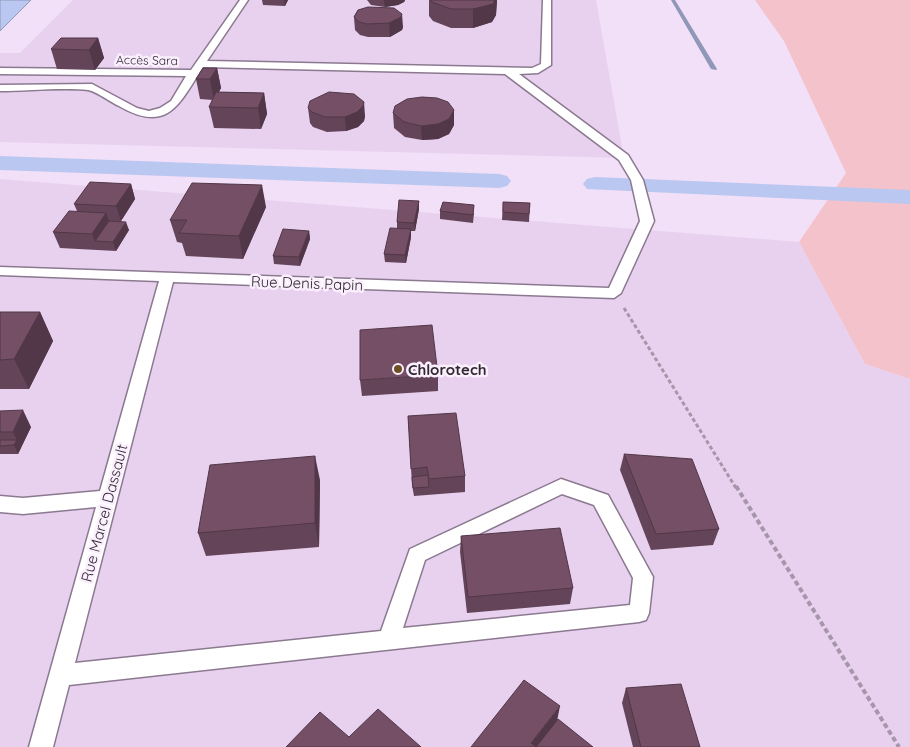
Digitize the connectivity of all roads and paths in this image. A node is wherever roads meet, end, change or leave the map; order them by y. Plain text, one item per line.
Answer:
1 (244, 0) edge
2 (547, 0) edge
3 (201, 64) junction
4 (0, 71) edge
5 (508, 72) junction
6 (193, 73) junction
7 (0, 88) edge
8 (0, 271) edge
9 (167, 278) junction
10 (614, 293) junction
11 (107, 498) junction
12 (0, 504) edge
13 (389, 640) junction
14 (61, 675) junction
15 (41, 747) edge
16 (899, 747) edge

1 - 3 lane
2 - 5 lane
3 - 5 lane
3 - 6 lane
4 - 6 lane, Accès Sara
5 - 10 lane
6 - 7 lane, Accès Sara
8 - 9 lane, Rue Denis Papin
9 - 10 lane, Rue Denis Papin
9 - 11 lane, Rue Marcel Dassault
10 - 16 path
11 - 12 lane
11 - 14 lane, Rue Marcel Dassault
13 - 13 lane
13 - 14 lane
14 - 15 lane, Rue Marcel Dassault

